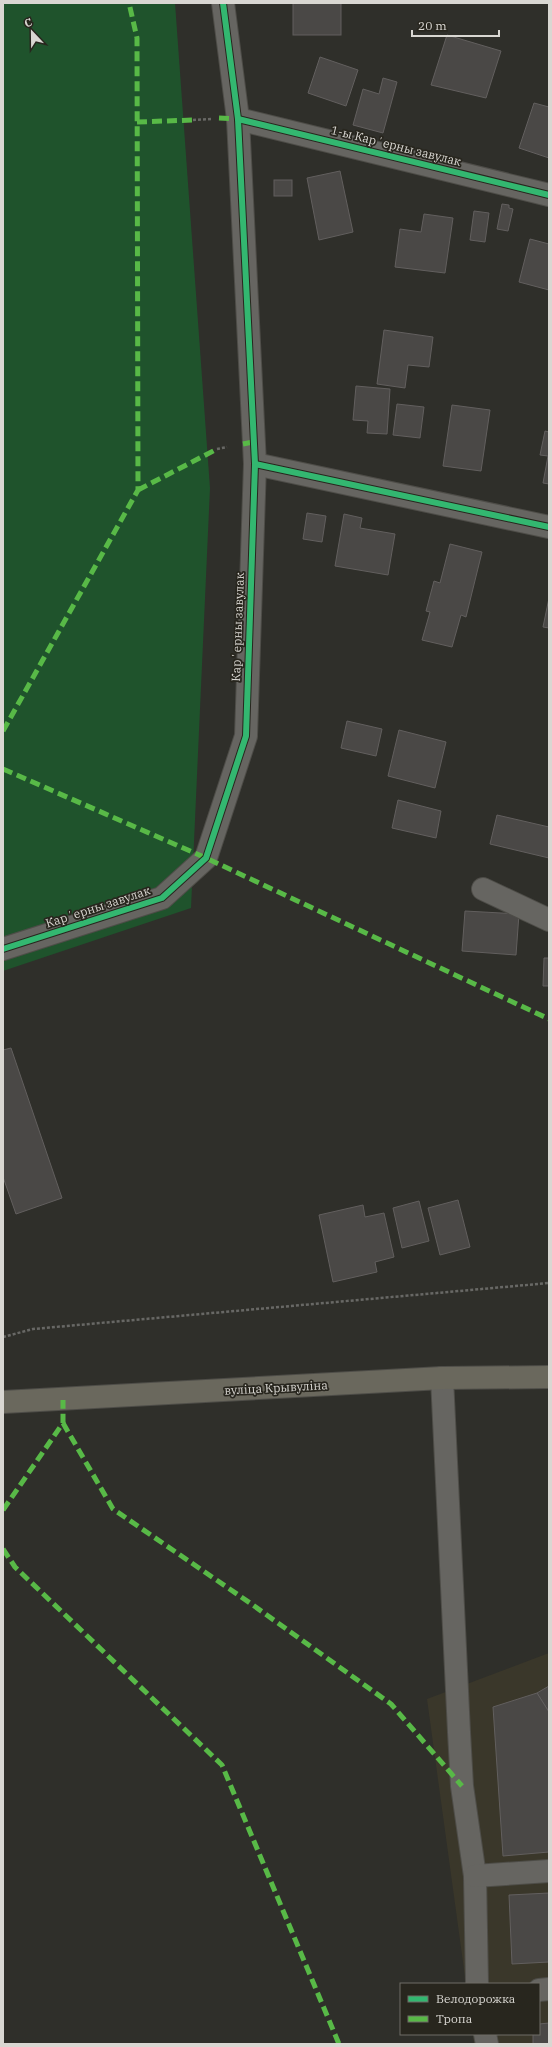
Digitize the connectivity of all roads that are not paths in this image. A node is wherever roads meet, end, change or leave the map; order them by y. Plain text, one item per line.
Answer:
1 (223, 3) edge
2 (228, 119) junction
3 (549, 195) edge
4 (255, 464) junction
5 (549, 527) edge
6 (483, 889) dead end
7 (549, 920) edge
8 (3, 949) edge
9 (549, 1377) edge
10 (442, 1378) junction
11 (3, 1402) edge
12 (549, 1871) edge
13 (475, 1876) junction
14 (477, 1983) edge

1 - 2 street, Карʼерны завулак
2 - 3 street, 1-ы Карʼерны завулак
2 - 4 street, Карʼерны завулак
4 - 5 street
4 - 8 street, Карʼерны завулак
6 - 7 street
9 - 10 main road, вуліца Крывуліна
10 - 11 main road, вуліца Крывуліна
10 - 13 street
12 - 13 street
13 - 14 street

